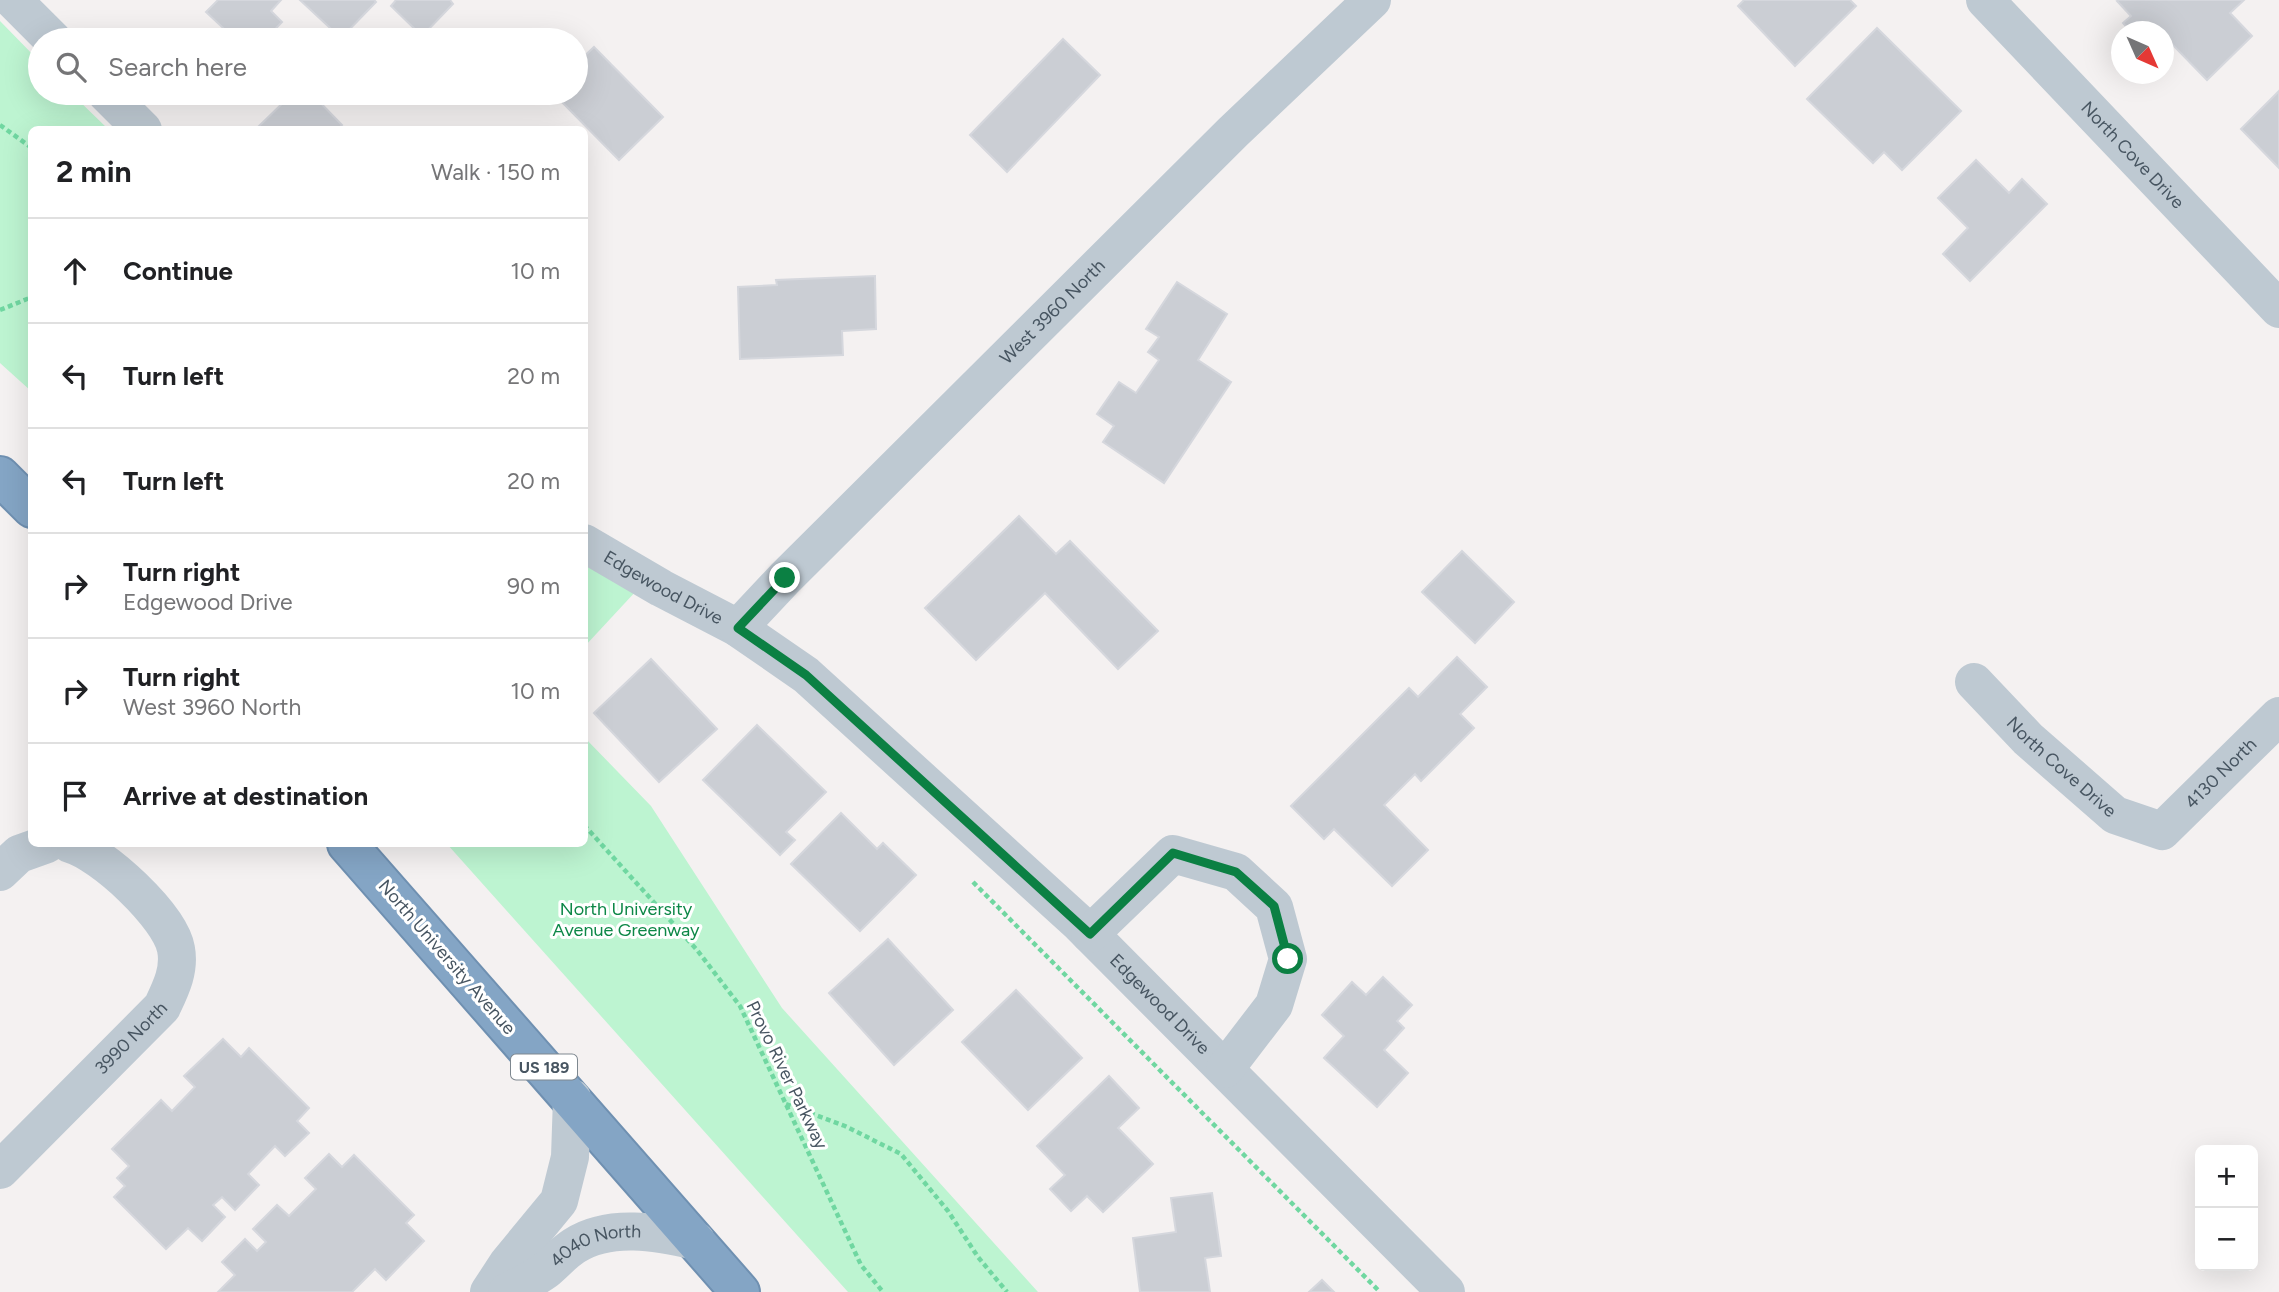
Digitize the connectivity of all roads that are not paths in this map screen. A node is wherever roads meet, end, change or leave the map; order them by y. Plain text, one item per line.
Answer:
1 (13, 0) edge
2 (1372, 0) edge
3 (1985, 0) edge
4 (41, 28) edge
5 (118, 105) edge
6 (139, 126) edge
7 (2279, 309) edge
8 (0, 476) edge
9 (28, 504) edge
10 (588, 545) edge
11 (738, 628) junction
12 (1974, 682) dead end
13 (2279, 716) edge
14 (2162, 831) joint
15 (39, 847) edge
16 (82, 847) edge
17 (350, 847) edge
18 (0, 872) edge
19 (1090, 934) junction
20 (1225, 1069) junction
21 (572, 1098) junction
22 (0, 1170) edge
23 (696, 1241) junction
24 (489, 1292) edge
25 (507, 1292) edge
26 (740, 1292) edge
27 (1446, 1292) edge

1 - 4 street
2 - 11 street, West 3960 North
3 - 7 street, North Cove Drive
5 - 6 street
8 - 9 highway
10 - 11 street, Edgewood Drive
11 - 19 street, Edgewood Drive
12 - 14 street, North Cove Drive
13 - 14 street, 4130 North
15 - 18 street
16 - 22 street, 3990 North
17 - 21 highway, North University Avenue / US 189
19 - 20 street, Edgewood Drive
19 - 20 street
20 - 27 street, Edgewood Drive
21 - 23 highway, North University Avenue / US 189
21 - 24 street
23 - 25 street, 4040 North
23 - 26 highway, North University Avenue / US 189

